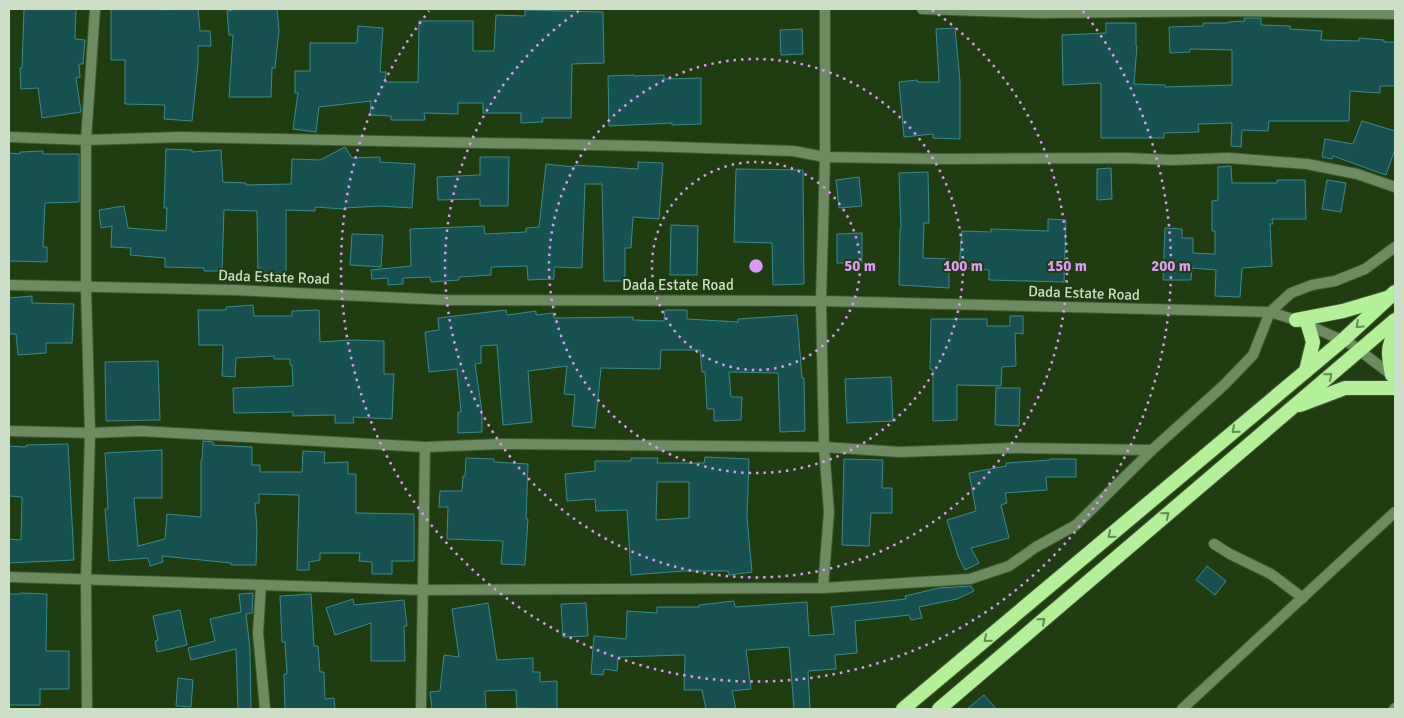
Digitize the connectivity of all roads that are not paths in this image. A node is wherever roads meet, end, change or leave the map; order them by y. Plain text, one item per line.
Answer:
1 (95, 9) edge
2 (825, 9) edge
3 (922, 9) edge
4 (1235, 10) edge
5 (1395, 14) edge
6 (9, 137) edge
7 (86, 140) junction
8 (825, 157) junction
9 (1395, 188) edge
10 (1395, 247) edge
11 (9, 285) edge
12 (86, 288) junction
13 (1392, 294) edge
14 (821, 301) junction
15 (1270, 312) junction
16 (1395, 320) edge
17 (1302, 323) junction
18 (1395, 333) edge
19 (1343, 340) junction
20 (1360, 350) junction
21 (1306, 371) junction
22 (1394, 380) edge
23 (1290, 409) junction
24 (9, 431) edge
25 (90, 433) junction
26 (425, 447) junction
27 (824, 448) junction
28 (1152, 450) junction
29 (1395, 512) edge
30 (1214, 544) dead end
31 (9, 577) edge
32 (86, 579) junction
33 (261, 585) junction
34 (824, 588) junction
35 (423, 590) junction
36 (1303, 598) junction
37 (87, 709) edge
38 (265, 709) edge
39 (421, 709) edge
40 (903, 709) edge
41 (938, 709) edge
42 (1182, 709) edge

1 - 7 street
2 - 8 street
3 - 4 street
4 - 5 street
6 - 7 street
7 - 8 street
7 - 12 street
8 - 9 street
8 - 14 street
10 - 15 street
11 - 12 street, Dada Estate Road
12 - 14 street, Dada Estate Road
12 - 25 street
13 - 17 highway
13 -> 19 highway
14 - 15 street, Dada Estate Road
14 - 27 street
15 - 17 street, Dada Estate Road
15 - 28 street
16 - 20 highway
17 - 19 street, Dada Estate Road
17 - 21 highway
18 - 22 highway
19 - 20 street, Dada Estate Road
19 - 21 highway
20 - 22 street, Dada Estate Road
23 -> 20 highway
21 -> 40 highway
22 - 23 highway
41 -> 23 highway
24 - 25 street
25 - 26 street
25 - 32 street
26 - 27 street
26 - 35 street
27 - 28 street
27 - 34 street
28 - 34 street
29 - 36 street
30 - 36 street
31 - 32 street
32 - 33 street
32 - 37 street
33 - 35 street
33 - 38 street
34 - 35 street
35 - 39 street
36 - 42 street

